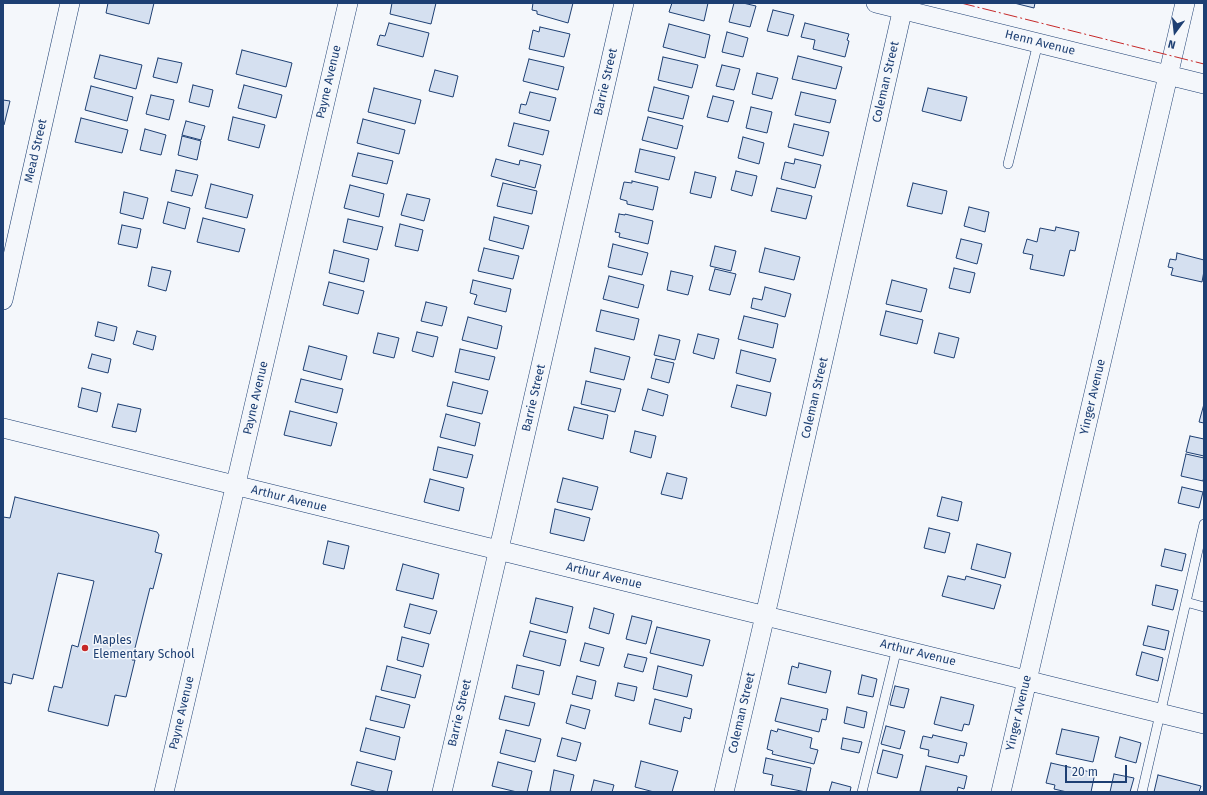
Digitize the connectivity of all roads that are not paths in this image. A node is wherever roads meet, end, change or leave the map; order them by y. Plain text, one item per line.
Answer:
1 (70, 3) edge
2 (348, 3) edge
3 (624, 3) edge
4 (876, 3) edge
5 (1185, 3) edge
6 (903, 6) edge
7 (1038, 43) junction
8 (1168, 75) junction
9 (1204, 84) edge
10 (1008, 164) dead end
11 (3, 300) edge
12 (3, 428) edge
13 (235, 485) junction
14 (1204, 524) edge
15 (498, 550) junction
16 (1186, 602) junction
17 (1204, 607) edge
18 (765, 616) junction
19 (897, 648) junction
20 (1027, 680) junction
21 (1160, 713) junction
22 (1204, 724) edge
23 (164, 792) edge
24 (442, 792) edge
25 (724, 792) edge
26 (862, 792) edge
27 (1001, 792) edge
28 (1142, 792) edge

1 - 11 street, Mead Street
2 - 13 street, Payne Avenue
3 - 15 street, Barrie Street
4 - 6 street, Henn Avenue
5 - 8 street, Yinger Avenue
6 - 7 street, Henn Avenue
6 - 18 street, Coleman Street
7 - 8 street, Henn Avenue
7 - 10 lane
8 - 9 street, Henn Avenue
8 - 20 street, Yinger Avenue
12 - 13 street, Arthur Avenue
13 - 15 street, Arthur Avenue
13 - 23 street, Payne Avenue
14 - 16 lane
15 - 18 street, Arthur Avenue
15 - 24 street, Barrie Street
16 - 17 lane
16 - 21 lane
18 - 19 street, Arthur Avenue
18 - 25 street, Coleman Street
19 - 20 street, Arthur Avenue
19 - 26 lane
20 - 21 street, Arthur Avenue
20 - 27 street, Yinger Avenue
21 - 22 street, Arthur Avenue
21 - 28 lane

